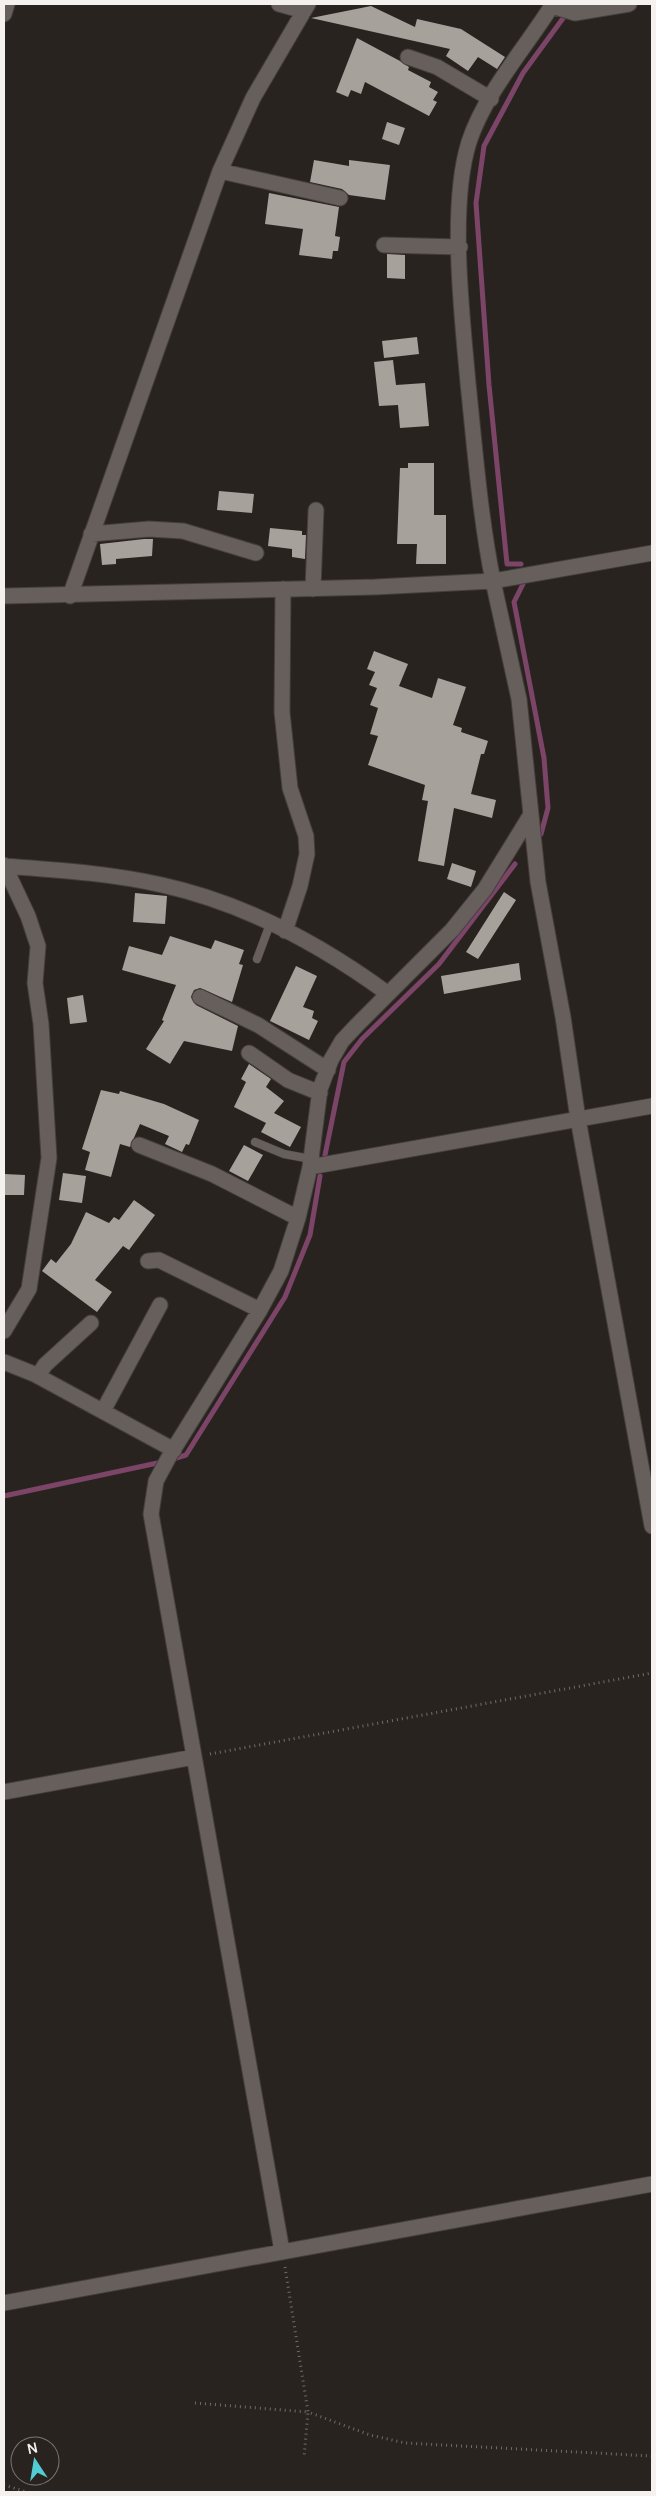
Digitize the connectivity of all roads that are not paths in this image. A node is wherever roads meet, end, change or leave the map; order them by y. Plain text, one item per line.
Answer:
1 (7, 4) edge
2 (279, 4) edge
3 (629, 4) edge
4 (552, 5) edge
5 (306, 8) edge
6 (4, 14) edge
7 (408, 57) dead end
8 (491, 99) junction
9 (220, 171) junction
10 (340, 198) dead end
11 (384, 244) dead end
12 (460, 247) junction
13 (316, 510) dead end
14 (92, 534) junction
15 (256, 553) dead end
16 (652, 553) edge
17 (493, 581) junction
18 (283, 589) junction
19 (313, 589) junction
20 (4, 596) edge
21 (70, 596) junction
22 (530, 816) junction
23 (4, 865) edge
24 (270, 924) junction
25 (285, 931) junction
26 (257, 959) dead end
27 (387, 993) junction
28 (200, 997) dead end
29 (249, 1052) dead end
30 (328, 1070) junction
31 (320, 1093) junction
32 (652, 1106) edge
33 (578, 1119) junction
34 (255, 1142) dead end
35 (139, 1145) dead end
36 (310, 1163) junction
37 (298, 1218) junction
38 (148, 1260) dead end
39 (160, 1305) dead end
40 (260, 1310) junction
41 (91, 1323) dead end
42 (4, 1331) edge
43 (4, 1362) edge
44 (38, 1376) junction
45 (103, 1411) junction
46 (172, 1452) junction
47 (652, 1526) edge
48 (194, 1757) junction
49 (4, 1792) edge
50 (652, 2184) edge
51 (282, 2251) junction
52 (4, 2303) edge

1 - 6 street
2 - 5 street
3 - 4 street
4 - 8 street
5 - 9 street
7 - 8 street
8 - 12 street
9 - 10 street
9 - 14 street
11 - 12 street
12 - 17 street
13 - 19 street
14 - 15 street
14 - 21 street
16 - 17 street
17 - 19 street
17 - 22 street
18 - 19 street
18 - 21 street
18 - 25 street
20 - 21 street
22 - 27 street
22 - 33 street
23 - 24 street
23 - 42 street
24 - 25 street
24 - 26 lane
25 - 27 street
27 - 30 street
28 - 30 street
29 - 31 street
30 - 31 street
31 - 36 street
32 - 33 street
33 - 36 street
33 - 47 street
34 - 36 lane
35 - 37 street
36 - 37 street
37 - 40 street
38 - 40 street
39 - 45 street
40 - 46 street
41 - 44 street
43 - 44 street
44 - 45 street
45 - 46 street
46 - 48 street
48 - 49 street
48 - 51 street
50 - 51 street
51 - 52 street

